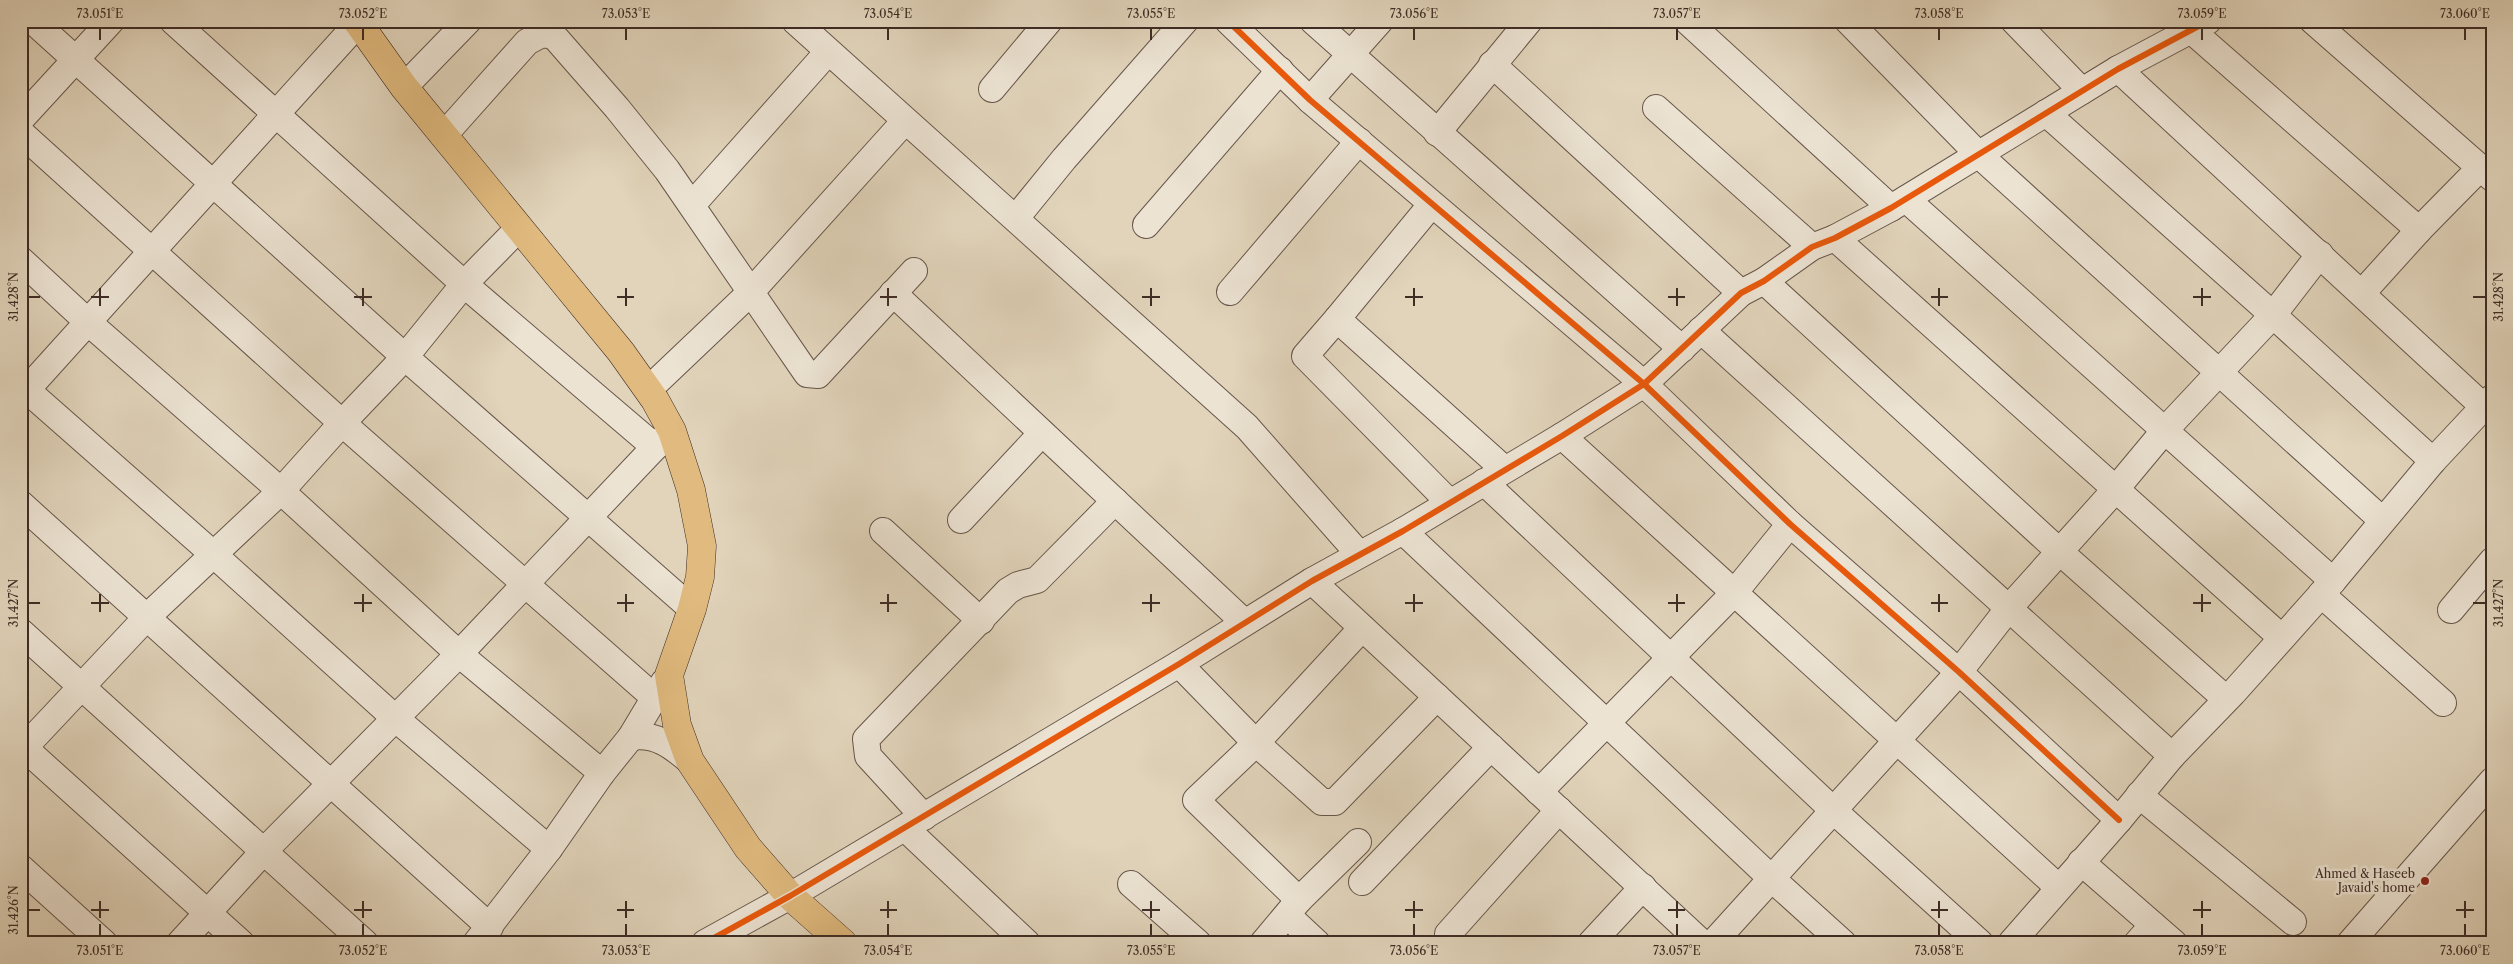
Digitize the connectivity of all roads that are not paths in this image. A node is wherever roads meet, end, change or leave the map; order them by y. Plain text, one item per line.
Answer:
1 (33, 21) edge
2 (111, 21) edge
3 (174, 21) edge
4 (468, 21) edge
5 (795, 21) edge
6 (1049, 21) edge
7 (1185, 21) edge
8 (1228, 21) edge
9 (1313, 21) edge
10 (1380, 21) edge
11 (1529, 21) edge
12 (1687, 21) edge
13 (1848, 21) edge
14 (2014, 21) edge
15 (2314, 21) edge
16 (358, 22) edge
17 (2200, 26) edge
18 (827, 53) junction
19 (1350, 55) junction
20 (76, 60) junction
21 (1492, 64) junction
22 (2118, 69) junction
23 (1280, 70) junction
24 (404, 87) junction
25 (992, 89) dead end
26 (2082, 91) junction
27 (1310, 100) junction
28 (1656, 108) dead end
29 (2046, 113) junction
30 (276, 115) junction
31 (21, 119) edge
32 (905, 121) junction
33 (1436, 132) junction
34 (21, 134) edge
35 (444, 135) junction
36 (1359, 141) junction
37 (1978, 154) junction
38 (2486, 173) edge
39 (212, 182) junction
40 (1899, 203) junction
41 (1431, 205) junction
42 (692, 206) junction
43 (1016, 218) junction
44 (1146, 225) dead end
45 (520, 228) junction
46 (2419, 230) junction
47 (1823, 243) junction
48 (152, 252) junction
49 (2320, 254) junction
50 (21, 260) edge
51 (914, 271) dead end
52 (1764, 281) junction
53 (464, 284) junction
54 (750, 292) junction
55 (1230, 292) dead end
56 (893, 293) junction
57 (1741, 293) junction
58 (2362, 293) junction
59 (2273, 315) junction
60 (1337, 319) junction
61 (88, 324) junction
62 (1701, 330) junction
63 (1682, 349) junction
64 (405, 357) junction
65 (2218, 373) junction
66 (1644, 384) junction
67 (648, 390) junction
68 (23, 391) edge
69 (2486, 413) edge
70 (342, 423) junction
71 (2165, 430) junction
72 (1042, 432) junction
73 (1562, 436) junction
74 (663, 439) junction
75 (2433, 461) junction
76 (1494, 476) junction
77 (2115, 490) junction
78 (281, 491) junction
79 (1115, 501) junction
80 (1449, 502) junction
81 (21, 504) edge
82 (588, 516) junction
83 (961, 520) dead end
84 (2382, 520) junction
85 (1790, 524) junction
86 (883, 531) dead end
87 (1403, 531) junction
88 (2060, 552) junction
89 (213, 554) junction
90 (1359, 554) junction
91 (2492, 561) edge
92 (1312, 581) junction
93 (524, 584) junction
94 (2327, 588) junction
95 (1734, 593) junction
96 (692, 609) junction
97 (2008, 609) junction
98 (2451, 610) dead end
99 (147, 617) junction
100 (981, 621) junction
101 (1244, 622) junction
102 (1362, 628) junction
103 (21, 632) edge
104 (2282, 638) junction
105 (459, 654) junction
106 (1671, 658) junction
107 (1179, 664) junction
108 (1959, 672) junction
109 (669, 675) junction
110 (81, 686) junction
111 (1437, 697) junction
112 (655, 698) junction
113 (2226, 698) junction
114 (2443, 703) dead end
115 (395, 718) junction
116 (1606, 723) junction
117 (631, 738) junction
118 (1896, 740) junction
119 (1256, 743) junction
120 (1491, 747) junction
121 (22, 748) edge
122 (2172, 756) junction
123 (690, 761) junction
124 (602, 773) junction
125 (2492, 781) edge
126 (331, 783) junction
127 (1539, 792) junction
128 (2139, 795) junction
129 (1559, 810) junction
130 (1834, 811) junction
131 (2119, 820) junction
132 (915, 822) junction
133 (1358, 842) dead end
134 (549, 849) junction
135 (264, 852) junction
136 (2080, 862) junction
137 (21, 868) edge
138 (1771, 878) junction
139 (1362, 882) dead end
140 (1131, 884) dead end
141 (1642, 887) junction
142 (2058, 887) junction
143 (790, 896) junction
144 (1293, 907) junction
145 (208, 913) junction
146 (2293, 922) dead end
147 (1448, 934) dead end
148 (2145, 934) edge
149 (483, 935) edge
150 (104, 943) edge
151 (180, 943) edge
152 (241, 943) edge
153 (365, 943) edge
154 (705, 943) edge
155 (843, 943) edge
156 (1027, 943) edge
157 (1198, 943) edge
158 (1263, 943) edge
159 (1317, 943) edge
160 (1591, 943) edge
161 (1702, 943) edge
162 (1713, 943) edge
163 (1843, 943) edge
164 (1980, 943) edge
165 (2010, 943) edge
166 (2174, 943) edge
167 (2350, 943) edge

1 - 20 street
2 - 20 street
3 - 30 street
4 - 24 street
5 - 18 street
6 - 25 street
7 - 43 street
8 - 23 street
9 - 19 street
10 - 19 street
11 - 21 street
12 - 40 street
13 - 37 street
14 - 26 street
15 - 38 street
16 - 24 main road
16 - 30 street
17 - 22 street
17 - 46 street
18 - 32 street
18 - 42 street
19 - 27 street
19 - 33 street
20 - 31 street
20 - 39 street
21 - 33 street
21 - 57 street
22 - 26 street
22 - 49 street
23 - 27 street
23 - 44 street
24 - 35 main road
26 - 29 street
27 - 36 street
28 - 47 street
29 - 37 street
29 - 59 street
30 - 39 street
30 - 53 street
32 - 43 street
32 - 54 street
33 - 63 street
34 - 48 street
35 - 42 street
35 - 45 main road
36 - 41 street
36 - 55 street
37 - 40 street
37 - 65 street
38 - 46 street
39 - 48 street
39 - 64 street
40 - 47 street
40 - 71 street
41 - 60 street
41 - 66 street
42 - 54 street
43 - 90 street
45 - 53 street
45 - 67 main road
46 - 58 street
47 - 52 street
47 - 77 street
48 - 61 street
48 - 70 street
49 - 58 street
49 - 59 street
50 - 61 street
51 - 56 street
52 - 57 street
52 - 88 street
53 - 64 street
53 - 74 street
54 - 56 street
54 - 67 street
56 - 72 street
57 - 62 street
58 - 69 street
59 - 65 street
59 - 75 street
60 - 76 street
60 - 80 street
61 - 68 street
61 - 78 street
62 - 63 street
62 - 97 street
63 - 66 street
64 - 70 street
64 - 82 street
65 - 71 street
65 - 84 street
66 - 73 street
66 - 85 street
67 - 74 main road
68 - 89 street
69 - 75 street
70 - 78 street
70 - 93 street
71 - 77 street
71 - 94 street
72 - 79 street
72 - 83 street
73 - 76 street
73 - 95 street
74 - 82 street
74 - 96 main road
75 - 84 street
76 - 80 street
76 - 106 street
77 - 88 street
77 - 104 street
78 - 89 street
78 - 105 street
79 - 100 street
79 - 101 street
80 - 87 street
81 - 99 street
82 - 93 street
82 - 96 street
84 - 94 street
85 - 95 street
85 - 108 street
86 - 100 street
87 - 90 street
87 - 116 street
88 - 97 street
88 - 113 street
89 - 99 street
89 - 115 street
90 - 92 street
91 - 98 street
92 - 101 street
92 - 102 street
93 - 105 street
93 - 112 street
94 - 104 street
94 - 114 street
95 - 106 street
95 - 118 street
96 - 109 main road
97 - 108 street
97 - 122 street
99 - 110 street
99 - 126 street
100 - 132 street
101 - 107 street
102 - 111 street
102 - 119 street
103 - 110 street
104 - 113 street
105 - 115 street
105 - 124 street
106 - 116 street
106 - 130 street
107 - 119 street
107 - 132 street
108 - 118 street
108 - 131 street
109 - 112 street
109 - 123 main road
110 - 121 street
110 - 135 street
111 - 119 street
111 - 120 street
112 - 117 street
113 - 122 street
115 - 126 street
115 - 134 street
116 - 127 street
116 - 138 street
117 - 123 street
117 - 124 street
118 - 130 street
118 - 142 street
119 - 144 street
120 - 127 street
120 - 139 street
121 - 145 street
122 - 128 street
123 - 143 main road
124 - 134 street
125 - 167 street
126 - 135 street
126 - 149 street
127 - 129 street
128 - 131 street
128 - 146 street
129 - 141 street
129 - 147 street
130 - 138 street
130 - 164 street
131 - 136 street
132 - 143 street
132 - 156 street
133 - 144 street
134 - 149 street
135 - 145 street
135 - 153 street
136 - 142 street
136 - 148 street
137 - 150 street
138 - 162 street
138 - 163 street
140 - 157 street
141 - 160 street
141 - 161 street
142 - 165 street
143 - 154 street
143 - 155 main road
144 - 158 street
144 - 159 street
145 - 151 street
145 - 152 street
148 - 166 street

